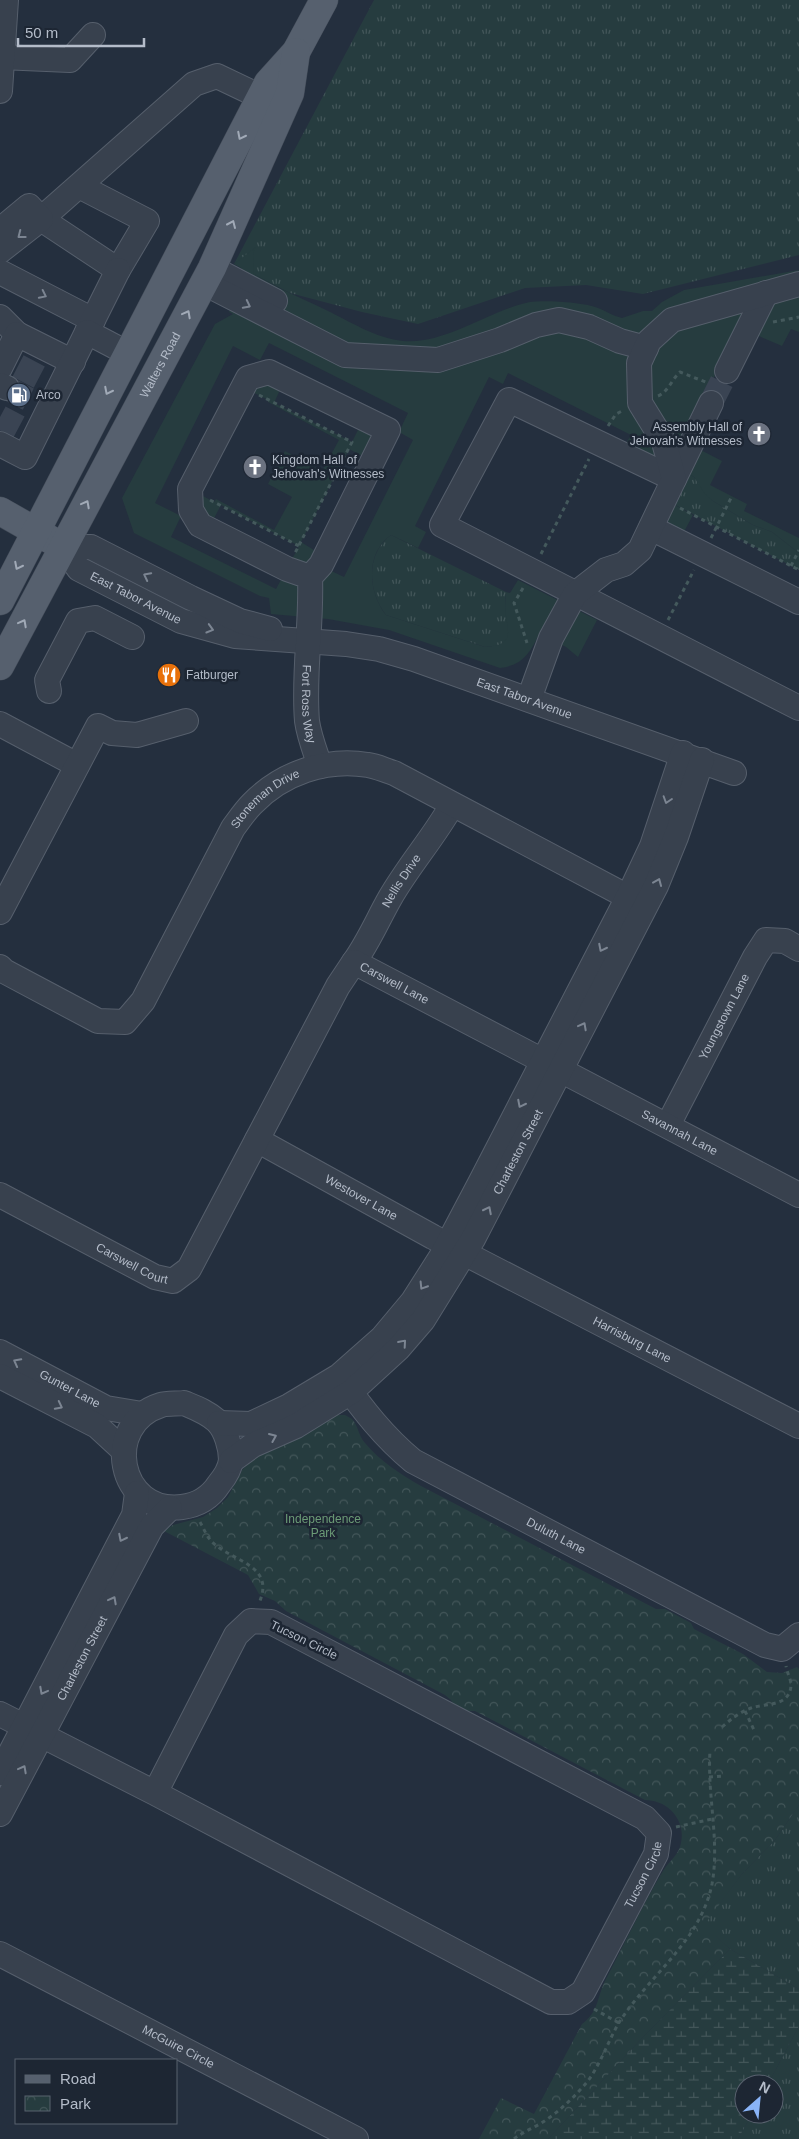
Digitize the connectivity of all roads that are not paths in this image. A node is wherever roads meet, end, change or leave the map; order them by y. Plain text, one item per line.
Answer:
1 (6, 0) edge
2 (324, 0) edge
3 (93, 35) dead end
4 (296, 52) junction
5 (1, 57) edge
6 (0, 92) edge
7 (261, 97) junction
8 (80, 186) junction
9 (41, 219) junction
10 (0, 230) edge
11 (0, 251) edge
12 (118, 270) junction
13 (0, 272) edge
14 (208, 276) junction
15 (799, 284) edge
16 (766, 293) junction
17 (0, 317) edge
18 (90, 326) junction
19 (17, 334) junction
20 (646, 348) junction
21 (127, 352) junction
22 (73, 362) junction
23 (6, 373) edge
24 (0, 444) tunnel mouth
25 (674, 479) junction
26 (0, 510) edge
27 (652, 528) junction
28 (36, 531) junction
29 (63, 547) junction
30 (310, 577) junction
31 (574, 594) junction
32 (0, 601) edge
33 (799, 602) edge
34 (132, 637) dead end
35 (310, 641) junction
36 (0, 666) edge
37 (49, 691) dead end
38 (529, 699) junction
39 (799, 708) edge
40 (186, 721) dead end
41 (0, 724) edge
42 (692, 757) junction
43 (77, 765) junction
44 (320, 766) junction
45 (734, 773) dead end
46 (452, 804) junction
47 (628, 896) junction
48 (0, 912) edge
49 (799, 949) edge
50 (354, 962) junction
51 (0, 967) edge
52 (552, 1065) junction
53 (668, 1125) junction
54 (257, 1140) junction
55 (0, 1194) edge
56 (799, 1194) edge
57 (456, 1249) junction
58 (0, 1352) edge
59 (0, 1376) edge
60 (345, 1384) junction
61 (142, 1414) junction
62 (219, 1423) junction
63 (799, 1426) edge
64 (124, 1450) junction
65 (231, 1461) junction
66 (137, 1493) junction
67 (182, 1507) junction
68 (791, 1642) edge
69 (0, 1714) edge
70 (33, 1731) junction
71 (0, 1773) edge
72 (155, 1793) junction
73 (0, 1814) edge
74 (0, 1954) edge
75 (356, 2139) edge

1 - 5 street
2 - 4 main road, Walters Road
3 - 5 street
4 - 7 main road, Walters Road
14 -> 4 main road, Walters Road
5 - 6 street
7 - 8 street
7 -> 21 main road, Walters Road
8 - 9 street
8 - 12 street
9 - 10 street
9 -> 11 street
9 - 12 street
12 - 18 street
13 -> 18 street
14 - 20 street
29 -> 14 main road, Walters Road
15 - 16 street
16 - 20 street
16 - 25 street
17 - 19 street
18 - 21 street
18 - 22 street
19 - 22 street
19 - 23 street
20 - 25 street
21 -> 28 main road, Walters Road
22 - 24 street
25 - 27 street
25 - 31 street
26 - 28 main road, East Tabor Avenue
27 - 31 street
27 - 33 street
28 - 29 main road, East Tabor Avenue
28 -> 32 main road, Walters Road
29 - 35 street, East Tabor Avenue
36 -> 29 main road, Walters Road
30 - 30 street
30 - 35 street, Fort Ross Way
31 - 38 street
31 - 39 street
34 - 37 street
35 - 38 street, East Tabor Avenue
35 - 44 street, Fort Ross Way
38 - 42 street, East Tabor Avenue
40 - 43 street
41 - 43 street
42 - 45 street, East Tabor Avenue
42 -> 47 street, Charleston Street
52 -> 42 street, Charleston Street
43 - 48 street
44 - 46 street, Stoneman Drive
44 - 51 street, Stoneman Drive
46 - 47 street, Stoneman Drive
46 - 50 street, Nellis Drive
47 -> 52 street, Charleston Street
49 - 53 street, Youngstown Lane
50 - 52 street, Carswell Lane
50 - 54 street, Carswell Lane
52 - 53 street, Savannah Lane
52 - 57 street, Charleston Street
53 - 56 street, Savannah Lane
54 - 55 street, Carswell Court
54 - 57 street, Westover Lane
57 - 60 street, Charleston Street
57 - 63 street, Harrisburg Lane
61 -> 58 street, Gunter Lane
59 -> 64 street, Gunter Lane
60 - 62 street, Charleston Street
65 -> 60 street, Charleston Street
60 - 68 street, Duluth Lane
61 - 62 street
61 - 64 street
62 - 65 street
64 - 66 street
65 - 67 street
66 - 67 street
66 -> 70 street, Charleston Street
70 -> 67 street, Charleston Street
69 - 70 street
70 - 71 street, Charleston Street
70 - 72 street
73 -> 70 street, Charleston Street
72 - 72 street, Tucson Circle
74 - 75 street, McGuire Circle

